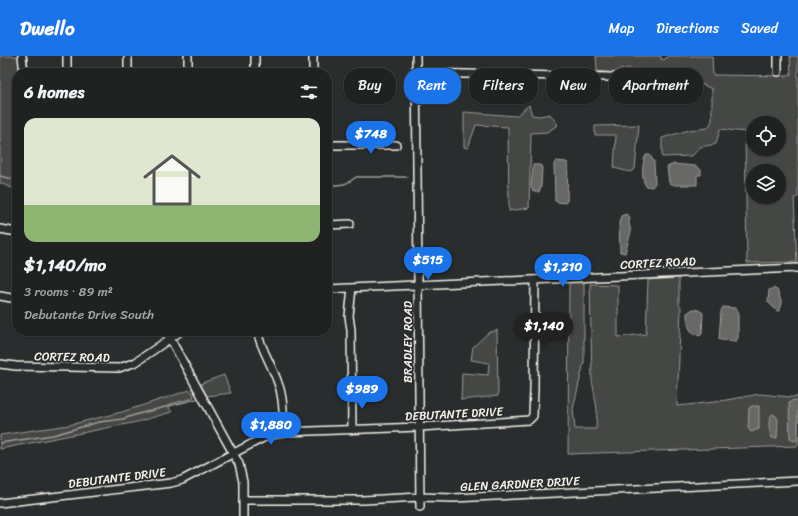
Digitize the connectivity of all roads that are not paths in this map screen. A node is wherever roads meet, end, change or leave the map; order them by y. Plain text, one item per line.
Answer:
1 (22, 56) edge
2 (67, 56) edge
3 (128, 56) edge
4 (188, 56) edge
5 (255, 56) edge
6 (313, 56) edge
7 (416, 56) edge
8 (778, 56) edge
9 (23, 68) edge
10 (67, 68) edge
11 (128, 68) edge
12 (188, 68) edge
13 (255, 68) edge
14 (313, 68) edge
15 (416, 68) edge
16 (778, 72) dead end
17 (461, 74) edge
18 (609, 77) edge
19 (416, 104) edge
20 (332, 145) edge
21 (396, 145) dead end
22 (350, 224) dead end
23 (332, 225) edge
24 (0, 229) edge
25 (12, 231) edge
26 (798, 268) edge
27 (535, 280) junction
28 (419, 285) junction
29 (352, 288) junction
30 (332, 289) edge
31 (0, 296) edge
32 (12, 298) edge
33 (173, 336) edge
34 (258, 336) edge
35 (170, 338) junction
36 (0, 364) edge
37 (420, 427) junction
38 (352, 429) junction
39 (284, 432) junction
40 (232, 454) junction
41 (798, 481) edge
42 (420, 497) junction
43 (244, 500) junction
44 (0, 503) edge
45 (420, 507) dead end
46 (243, 516) edge

1 - 9 street
2 - 10 street
3 - 11 street
4 - 12 street
5 - 13 street
6 - 14 street
7 - 15 street, BRADLEY ROAD
8 - 16 street
17 - 18 street
19 - 28 street, BRADLEY ROAD
20 - 21 street
22 - 23 street
24 - 25 street
26 - 27 street, CORTEZ ROAD
27 - 28 street, CORTEZ ROAD
27 - 37 street, DEBUTANTE DRIVE
28 - 29 street, CORTEZ ROAD
28 - 37 street, BRADLEY ROAD
29 - 30 street, CORTEZ ROAD
29 - 38 street
31 - 32 street
33 - 35 street, CORTEZ ROAD
34 - 39 street
35 - 36 street, CORTEZ ROAD
35 - 40 street
37 - 38 street, DEBUTANTE DRIVE
37 - 42 street, BRADLEY ROAD
38 - 39 street, DEBUTANTE DRIVE
39 - 40 street, DEBUTANTE DRIVE
40 - 43 street
40 - 44 street, DEBUTANTE DRIVE
41 - 42 street, GLEN GARDNER DRIVE
42 - 43 street, GLEN GARDNER DRIVE
42 - 45 street, BRADLEY ROAD
43 - 46 street

